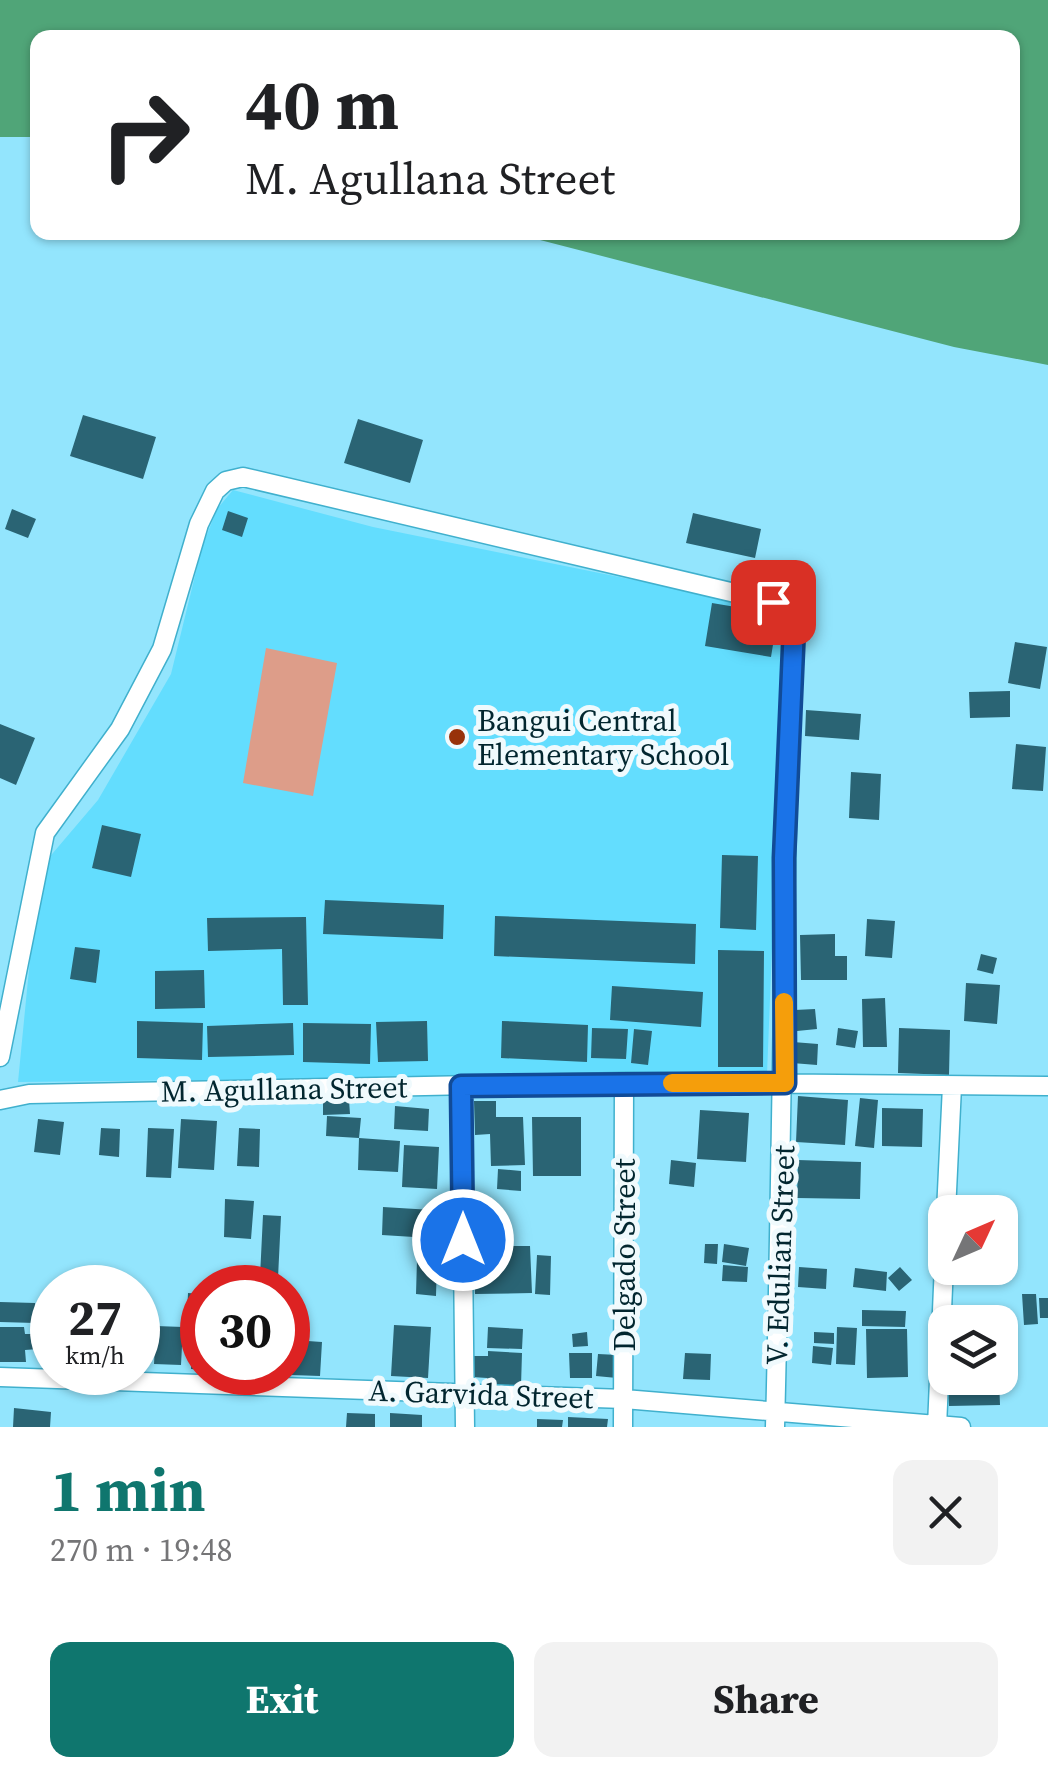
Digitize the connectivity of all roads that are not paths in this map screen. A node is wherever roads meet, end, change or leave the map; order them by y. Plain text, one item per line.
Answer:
1 (0, 1057) edge
2 (624, 1082) junction
3 (785, 1083) junction
4 (461, 1086) junction
5 (952, 1086) junction
6 (1048, 1086) edge
7 (0, 1100) edge
8 (947, 1195) edge
9 (943, 1285) edge
10 (0, 1377) edge
11 (465, 1394) junction
12 (624, 1399) junction
13 (775, 1419) edge
14 (937, 1426) edge
15 (465, 1427) edge
16 (623, 1427) edge
17 (961, 1427) edge

1 - 3 street, V. Edulian Street
2 - 3 street, M. Agullana Street
2 - 4 street, M. Agullana Street
2 - 12 street, Delgado Street
3 - 5 street, M. Agullana Street
3 - 13 street, V. Edulian Street
4 - 7 street, M. Agullana Street
4 - 11 street
5 - 6 street, M. Agullana Street
5 - 8 street
9 - 14 street
10 - 11 street, A. Garvida Street
11 - 12 street, A. Garvida Street
11 - 15 street
12 - 13 street, A. Garvida Street
12 - 16 street, Delgado Street
13 - 14 street, A. Garvida Street
14 - 17 street, A. Garvida Street

